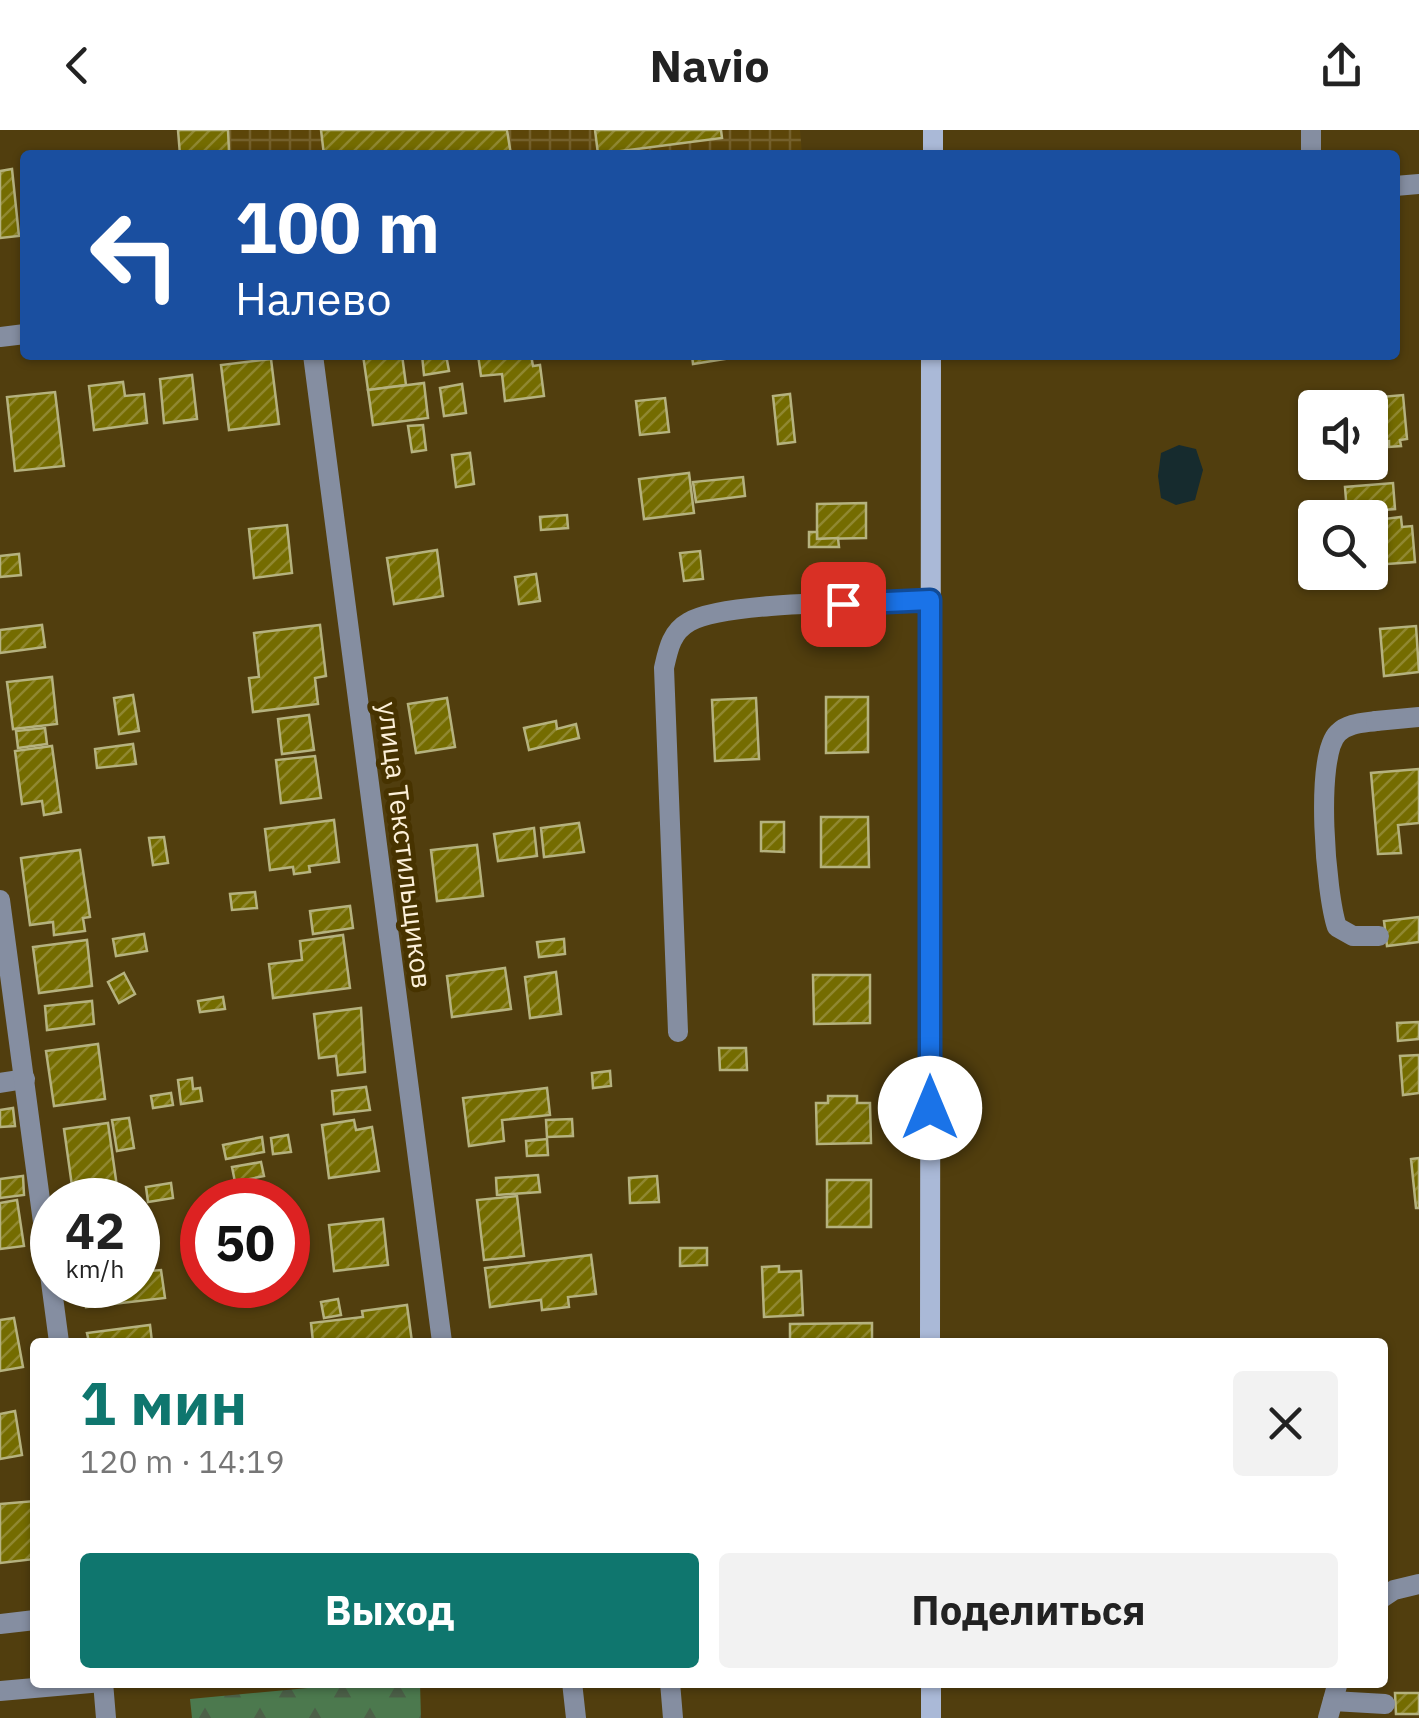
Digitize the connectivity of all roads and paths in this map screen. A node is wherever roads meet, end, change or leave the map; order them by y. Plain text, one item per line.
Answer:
1 (314, 360) edge
2 (932, 360) edge
3 (930, 600) junction
4 (1419, 717) edge
5 (0, 900) edge
6 (1379, 936) dead end
7 (678, 1032) dead end
8 (25, 1079) junction
9 (0, 1083) edge
10 (58, 1338) edge
11 (441, 1338) edge
12 (930, 1338) edge
13 (1419, 1584) edge
14 (1388, 1594) edge
15 (30, 1621) edge
16 (0, 1624) edge
17 (34, 1688) edge
18 (103, 1688) edge
19 (573, 1688) edge
20 (670, 1688) edge
21 (930, 1688) edge
22 (0, 1691) edge
23 (1333, 1700) edge
24 (1385, 1704) dead end
25 (106, 1718) edge
26 (576, 1718) edge
27 (673, 1718) edge
28 (931, 1718) edge

1 - 11 street, улица Текстильщиков
2 - 3 main road
3 - 7 street
3 - 12 main road
4 - 6 street
5 - 8 street
8 - 9 street
8 - 10 street
13 - 14 street
15 - 16 street
17 - 22 street
18 - 25 street
19 - 26 street
20 - 27 street
21 - 28 main road
23 - 24 street

